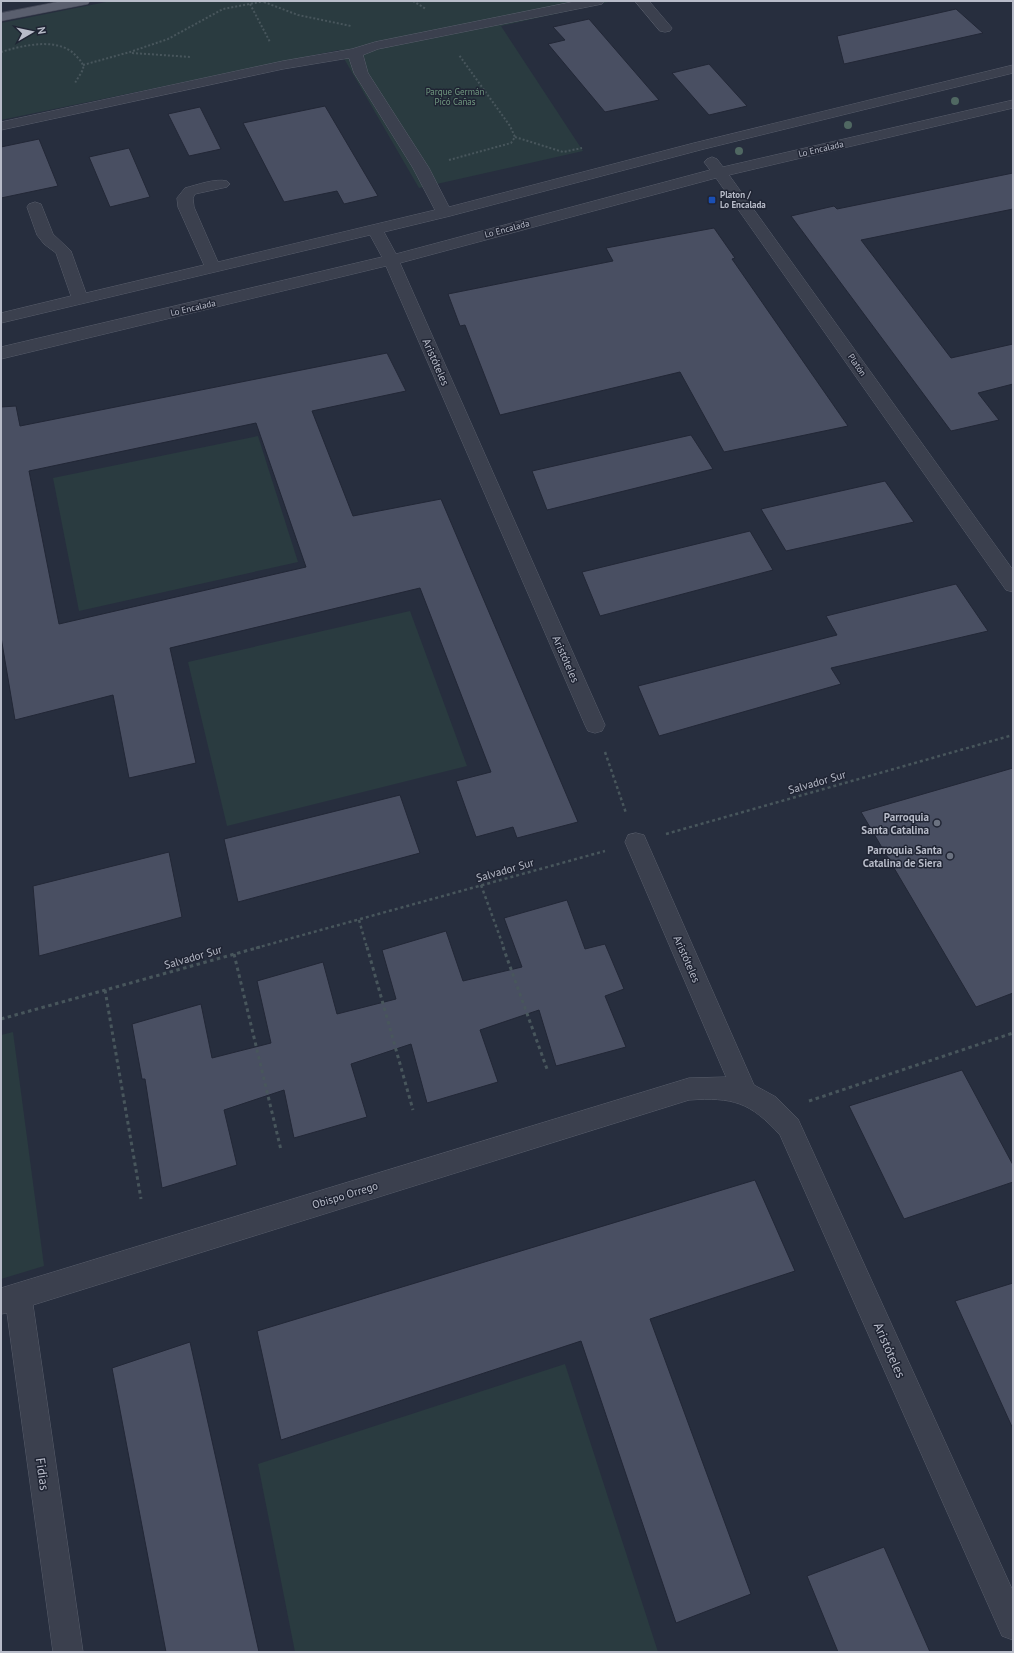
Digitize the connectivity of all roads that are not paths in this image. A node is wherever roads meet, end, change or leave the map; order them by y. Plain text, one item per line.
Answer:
1 (83, 1) edge
2 (597, 1) edge
3 (642, 1) edge
4 (1, 17) edge
5 (665, 28) dead end
6 (355, 53) junction
7 (1013, 69) edge
8 (1013, 104) edge
9 (1, 126) edge
10 (699, 146) junction
11 (720, 172) junction
12 (222, 184) dead end
13 (35, 207) dead end
14 (444, 213) junction
15 (375, 229) junction
16 (391, 260) junction
17 (213, 268) junction
18 (80, 299) junction
19 (1, 318) edge
20 (1, 353) edge
21 (1013, 585) edge
22 (595, 725) road end
23 (636, 842) road end
24 (689, 1089) joint
25 (745, 1093) junction
26 (10, 1298) edge
27 (1013, 1625) edge
28 (68, 1652) edge

1 - 4 main road
2 - 6 street
3 - 5 street
6 - 9 street
6 - 14 street
7 - 10 street
8 - 11 street, Lo Encalada
10 - 11 street, Platón
10 - 14 street
11 - 16 street, Lo Encalada
11 - 21 street, Platón
12 - 17 street
13 - 18 street
14 - 15 street
15 - 16 street, Aristóteles
15 - 17 street
16 - 20 street, Lo Encalada
16 - 22 street, Aristóteles
17 - 18 street
18 - 19 street
23 - 25 street, Aristóteles
24 - 25 street, Aristóteles
24 - 26 street, Obispo Orrego
25 - 27 street, Aristóteles
26 - 28 street, Fidias

